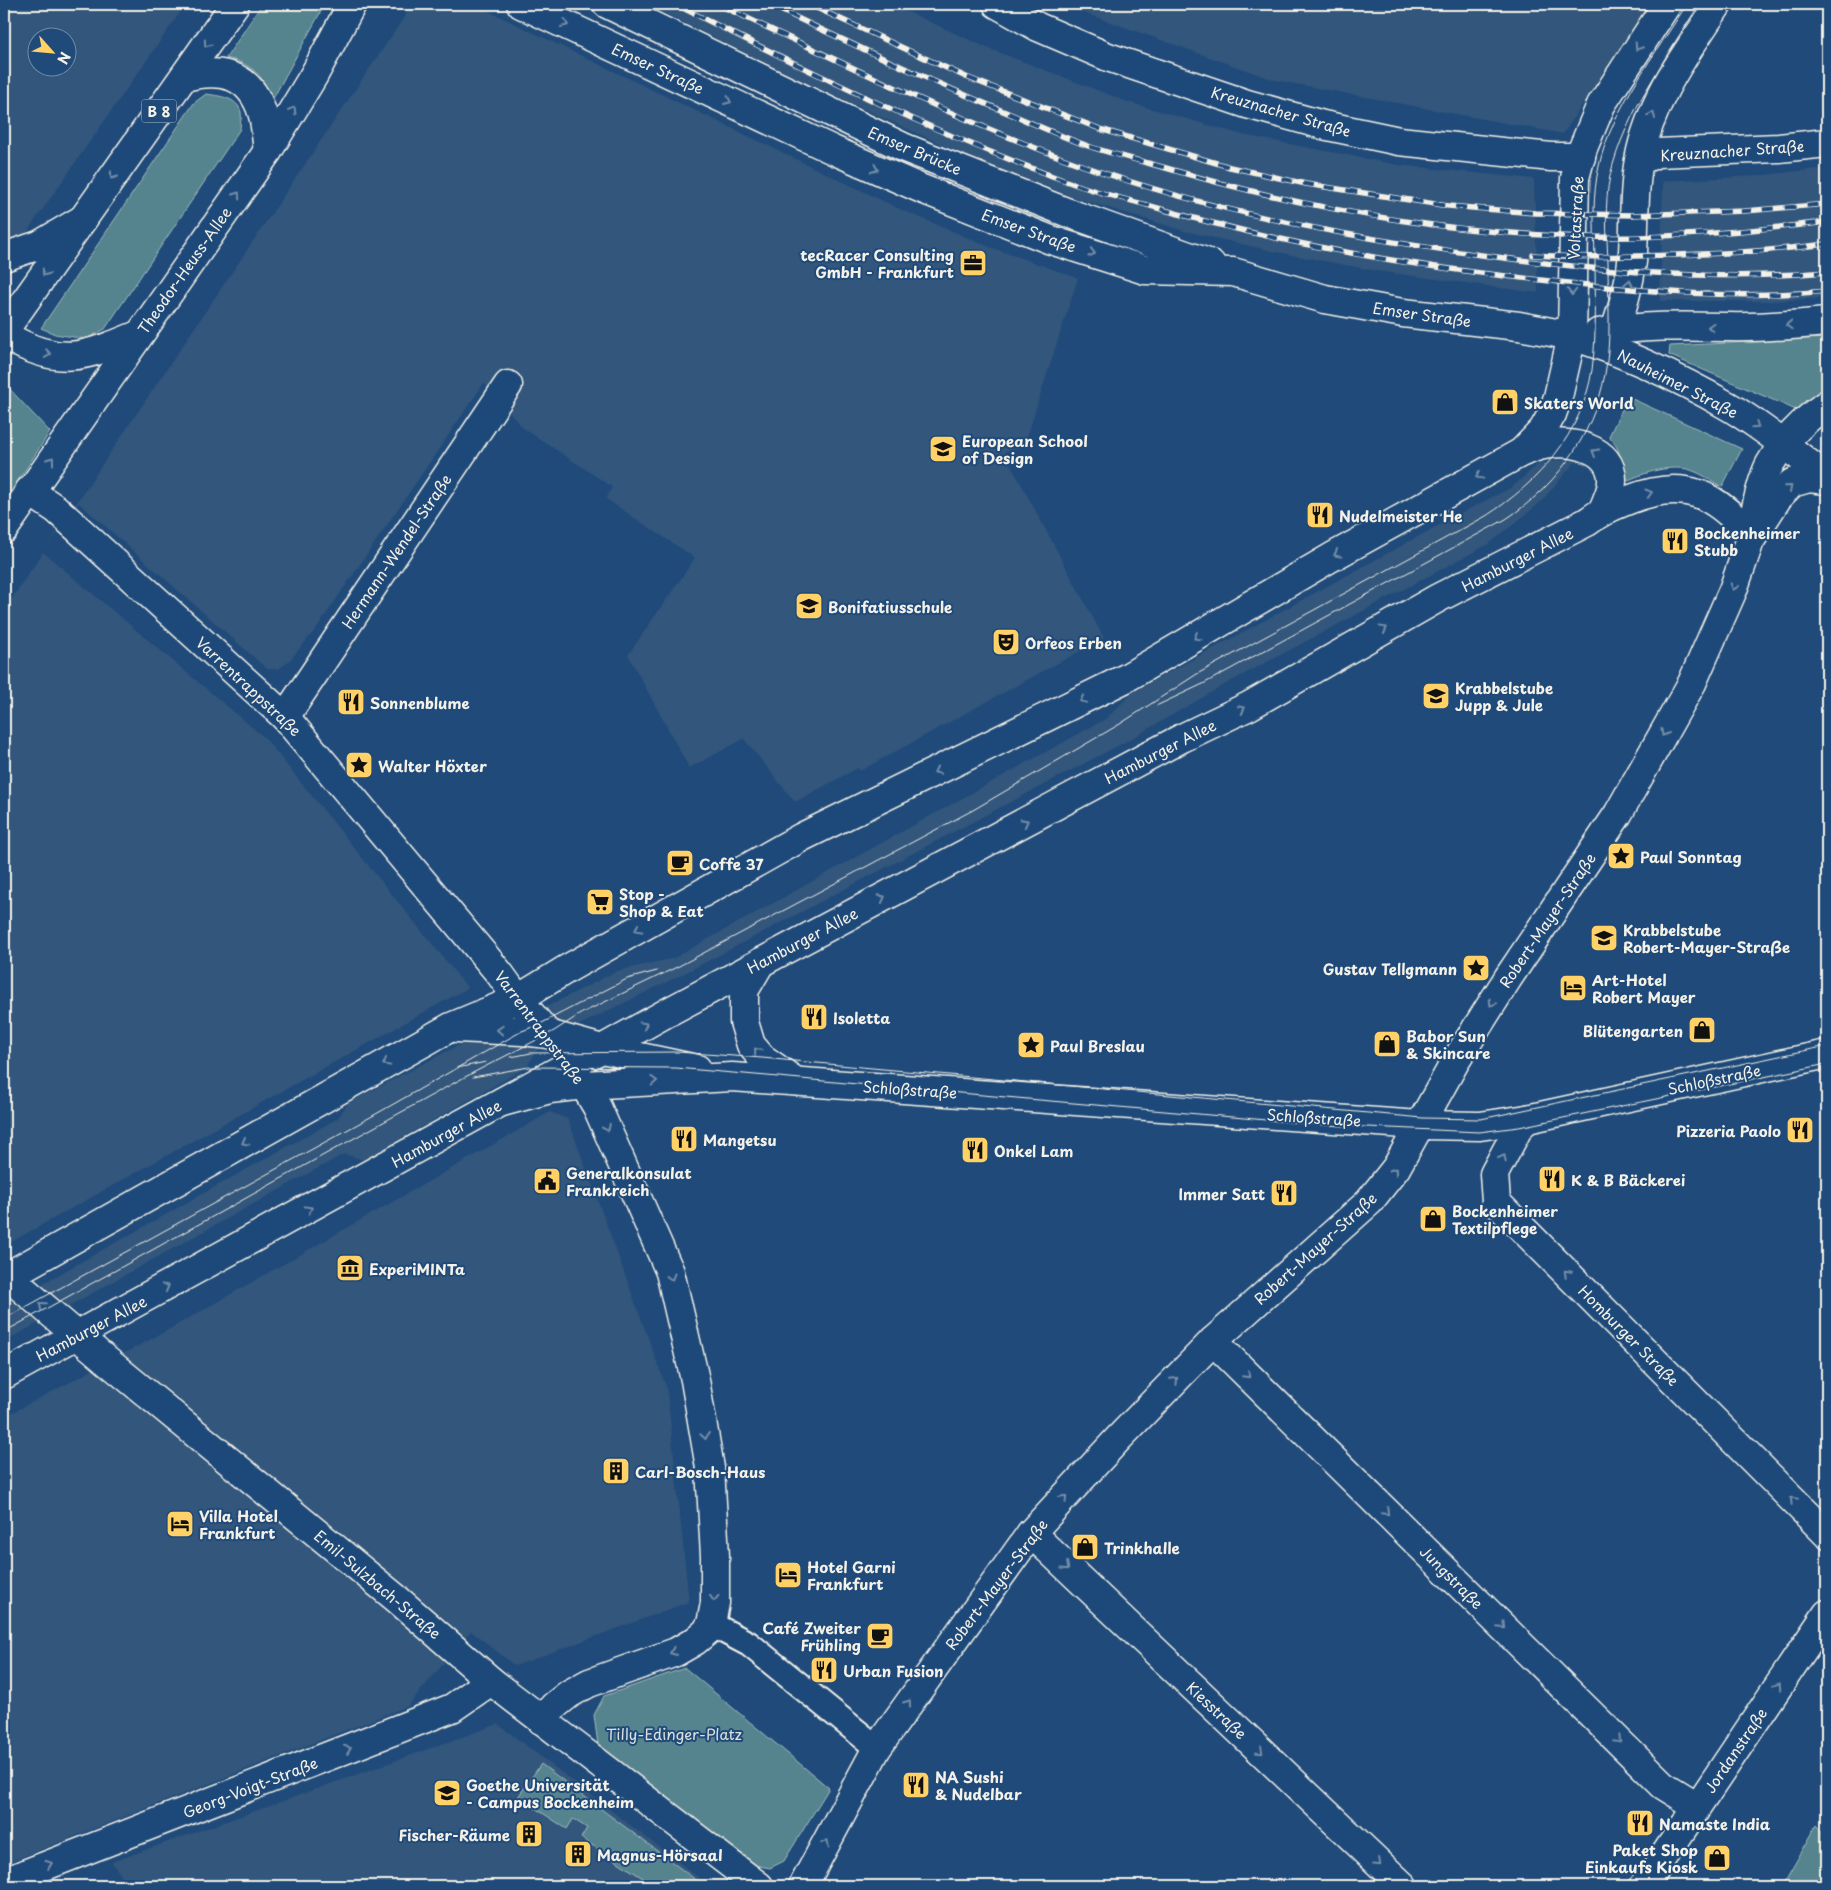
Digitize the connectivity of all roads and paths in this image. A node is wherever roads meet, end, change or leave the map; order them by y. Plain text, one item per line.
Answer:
1 (235, 4) edge
2 (352, 4) edge
3 (521, 4) edge
4 (607, 4) edge
5 (999, 4) edge
6 (1667, 4) edge
7 (1718, 4) edge
8 (184, 77) junction
9 (1827, 143) edge
10 (268, 151) junction
11 (1581, 156) junction
12 (1638, 161) junction
13 (83, 219) junction
14 (4, 256) edge
15 (1233, 272) junction
16 (1827, 322) edge
17 (1615, 330) junction
18 (4, 333) edge
19 (138, 335) junction
20 (1572, 336) junction
21 (508, 385) dead end
22 (1827, 404) edge
23 (1784, 445) junction
24 (1522, 452) junction
25 (1827, 478) edge
26 (29, 492) junction
27 (1603, 510) junction
28 (4, 529) edge
29 (1750, 538) junction
30 (285, 717) junction
31 (761, 962) junction
32 (518, 999) junction
33 (451, 1027) junction
34 (548, 1034) junction
35 (602, 1049) junction
36 (1827, 1054) edge
37 (577, 1075) junction
38 (732, 1077) junction
39 (795, 1081) junction
40 (502, 1102) joint
41 (1527, 1119) junction
42 (1420, 1125) junction
43 (5, 1276) edge
44 (77, 1335) junction
45 (1212, 1341) junction
46 (4, 1376) edge
47 (1031, 1534) junction
48 (1827, 1534) edge
49 (1827, 1614) edge
50 (711, 1624) junction
51 (491, 1681) junction
52 (541, 1720) junction
53 (877, 1748) junction
54 (1697, 1806) junction
55 (4, 1882) edge
56 (759, 1886) edge
57 (803, 1886) edge
58 (1403, 1886) edge
59 (1644, 1886) edge

1 -> 8 street, B 8
10 -> 2 street, Theodor-Heuss-Allee
3 -> 15 street, Emser Straße
4 - 15 street, Emser Brücke
5 - 11 street, Kreuznacher Straße
6 -> 11 street, Voltastraße
12 -> 7 street
8 - 10 street
8 -> 13 street, B 8
9 - 12 street, Kreuznacher Straße
19 -> 10 street, Theodor-Heuss-Allee
11 -> 20 street, Voltastraße
17 -> 12 street
13 - 14 street
13 -> 18 street, B 8
15 - 20 street, Emser Straße
16 -> 17 street
17 - 20 street
18 -> 19 street
26 -> 19 street, Theodor-Heuss-Allee
20 -> 23 street, Nauheimer Straße
20 - 24 street
21 - 30 street, Hermann-Wendel-Straße
22 - 23 street
23 - 25 street, Nauheimer Straße
23 - 29 street, Robert-Mayer-Straße
27 -> 24 street
24 -> 32 street
29 -> 25 street, Robert-Mayer-Straße
26 - 28 street, Theodor-Heuss-Allee
26 - 30 street, Varrentrappstraße
27 -> 29 street, Hamburger Allee
31 -> 27 street, Hamburger Allee
29 -> 42 street, Robert-Mayer-Straße
30 - 32 street, Varrentrappstraße
35 -> 31 street, Hamburger Allee
39 -> 31 street
32 - 33 street
32 - 34 street, Varrentrappstraße
34 -> 33 street, Schloßstraße
33 -> 43 street
34 - 35 street, Schloßstraße
34 - 37 street, Varrentrappstraße
35 - 37 street, Hamburger Allee
35 - 38 street, Schloßstraße
36 - 41 street, Schloßstraße
37 -> 38 street, Schloßstraße
37 - 40 street, Schloßstraße
37 -> 50 street, Varrentrappstraße
38 - 39 street, Schloßstraße
39 - 42 street, Schloßstraße
44 -> 40 street, Hamburger Allee
41 - 42 street, Schloßstraße
48 -> 41 street, Homburger Straße
45 -> 42 street, Robert-Mayer-Straße
44 -> 43 street, Emil-Sulzbach-Straße
44 - 46 street, Hamburger Allee
44 - 51 street, Emil-Sulzbach-Straße
47 -> 45 street, Robert-Mayer-Straße
45 -> 54 street, Jungstraße
53 -> 47 street, Robert-Mayer-Straße
47 -> 58 street, Kiesstraße
54 -> 49 street, Jordanstraße
50 -> 52 street
50 - 53 street
51 - 52 street, Emil-Sulzbach-Straße
55 -> 51 street, Georg-Voigt-Straße
52 - 56 street, Emil-Sulzbach-Straße
57 -> 53 street, Robert-Mayer-Straße
54 - 59 street, Jordanstraße

